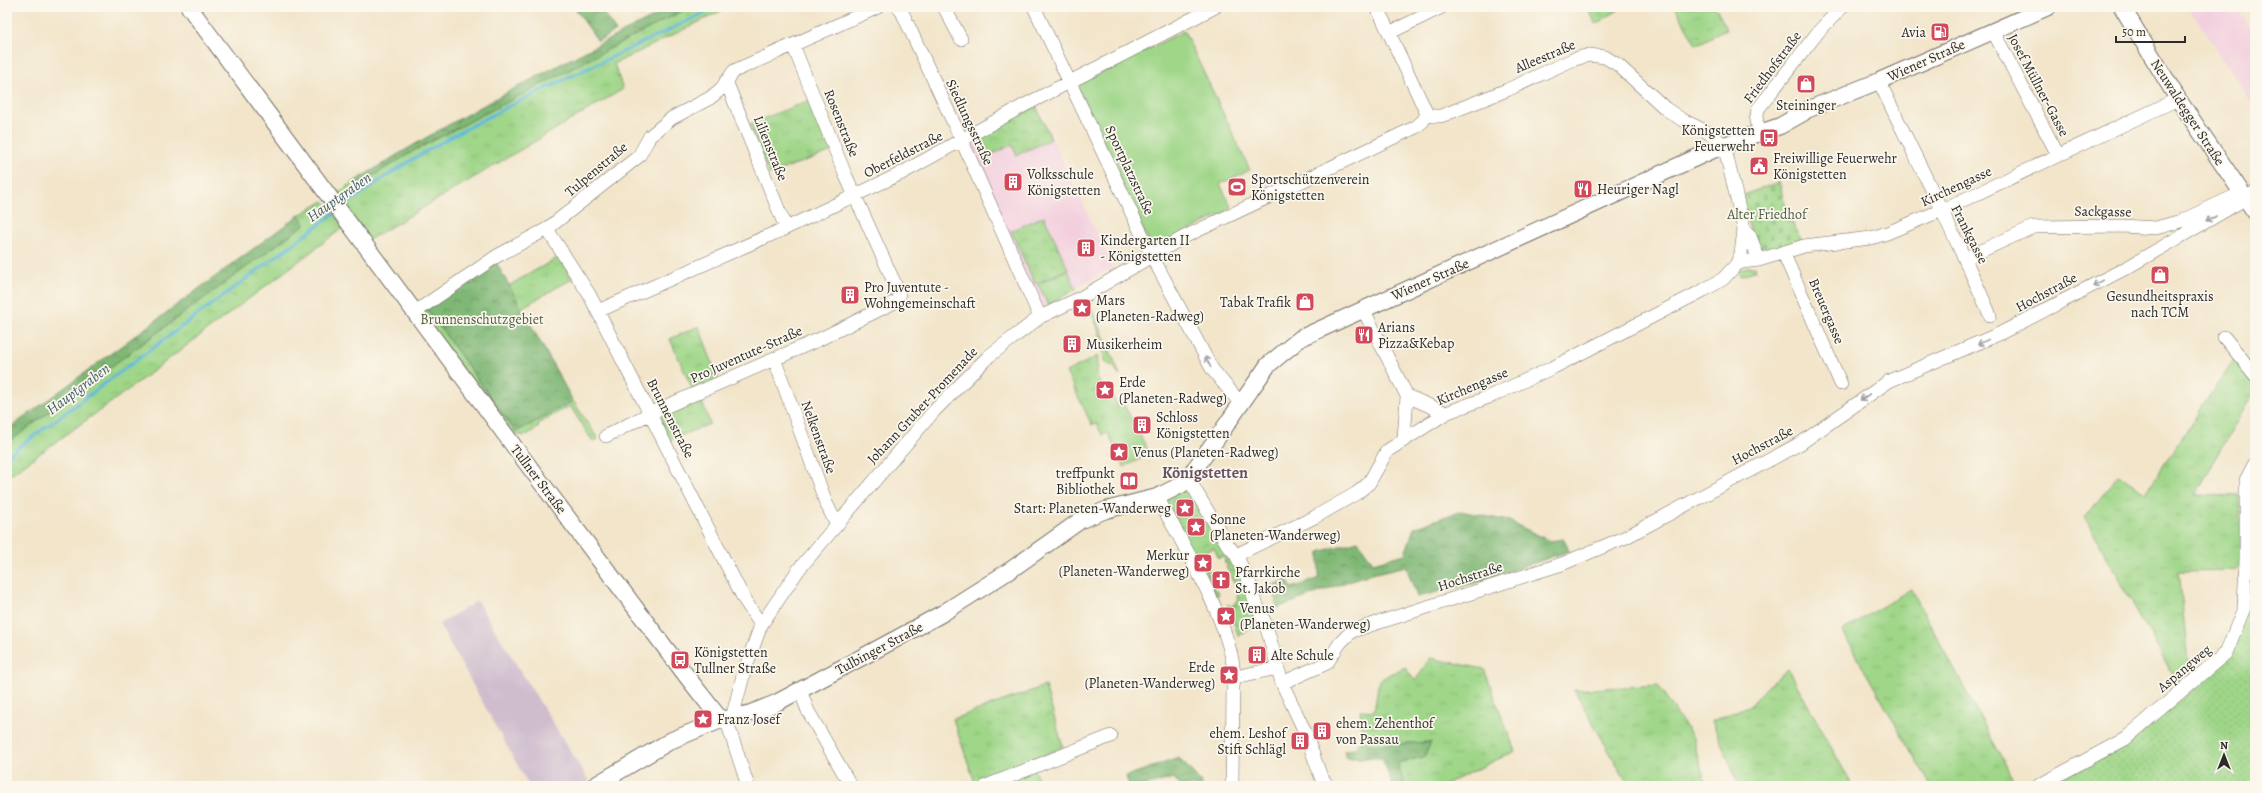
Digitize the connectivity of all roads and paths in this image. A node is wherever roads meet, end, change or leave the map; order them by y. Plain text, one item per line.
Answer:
1 (189, 7) edge
2 (878, 7) edge
3 (898, 7) edge
4 (944, 7) edge
5 (1034, 7) edge
6 (1215, 7) edge
7 (1377, 7) edge
8 (1442, 7) edge
9 (1842, 7) edge
10 (2048, 7) edge
11 (2121, 8) edge
12 (1993, 31) junction
13 (1389, 32) junction
14 (961, 38) dead end
15 (793, 45) junction
16 (726, 81) junction
17 (1070, 81) junction
18 (1879, 81) junction
19 (2178, 99) junction
20 (1427, 114) junction
21 (1760, 129) junction
22 (962, 141) junction
23 (1724, 145) junction
24 (2058, 155) junction
25 (855, 196) junction
26 (2246, 196) edge
27 (1940, 211) junction
28 (2255, 212) edge
29 (547, 228) junction
30 (786, 228) junction
31 (1744, 228) junction
32 (1783, 252) junction
33 (1153, 258) junction
34 (1966, 258) junction
35 (1759, 260) junction
36 (1736, 264) junction
37 (899, 300) joint
38 (1363, 309) junction
39 (415, 312) junction
40 (598, 312) junction
41 (1990, 315) dead end
42 (1040, 317) junction
43 (2224, 338) dead end
44 (774, 358) junction
45 (2255, 375) edge
46 (1841, 384) dead end
47 (1407, 396) junction
48 (1241, 404) junction
49 (1446, 413) junction
50 (651, 414) junction
51 (606, 436) dead end
52 (1404, 439) junction
53 (2255, 463) edge
54 (1188, 478) junction
55 (1157, 497) junction
56 (837, 526) junction
57 (1236, 555) junction
58 (761, 625) junction
59 (1277, 668) junction
60 (1235, 677) junction
61 (1282, 683) junction
62 (800, 690) junction
63 (726, 719) junction
64 (1112, 736) dead end
65 (594, 786) edge
66 (748, 786) edge
67 (851, 786) edge
68 (986, 786) edge
69 (1232, 786) edge
70 (1328, 786) edge
71 (2038, 786) edge

1 - 39 main road, Tullner Straße
2 - 15 street, Tulpenstraße
3 - 22 street, Siedlungsstraße
4 - 14 street
5 - 17 street, Sportplatzstraße
6 - 17 street, Oberfeldstraße
7 - 13 street
8 - 13 street
9 - 21 street, Friedhofstraße
10 - 12 main road, Wiener Straße
11 - 19 main road, Neuwaldegger Straße
12 - 18 main road, Wiener Straße
12 - 24 street, Josef Müllner-Gasse
13 - 20 street
15 - 16 street, Tulpenstraße
15 - 25 street, Rosenstraße
16 - 29 street, Tulpenstraße
16 - 30 street, Lilienstraße
17 - 22 street, Oberfeldstraße
17 - 33 street, Sportplatzstraße
18 - 21 main road, Wiener Straße
18 - 27 street, Frankgasse
19 - 24 street, Kirchengasse
19 - 26 main road, Neuwaldegger Straße
20 - 23 street, Alleestraße
20 - 33 street, Johann Gruber-Promenade
21 - 23 main road, Wiener Straße
22 - 25 street, Oberfeldstraße
22 - 42 street, Siedlungsstraße
23 - 31 street, Kirchengasse
23 - 38 main road, Wiener Straße
24 - 27 street, Kirchengasse
25 - 30 street, Oberfeldstraße
25 - 37 street, Rosenstraße
26 - 28 main road, Neuwaldegger Straße
26 - 34 street, Sackgasse
26 -> 61 street, Hochstraße
27 - 32 street, Kirchengasse
27 - 34 street, Frankgasse
29 - 39 street, Tulpenstraße
29 - 40 street, Brunnenstraße
30 - 40 street, Oberfeldstraße
31 - 35 street
31 - 36 street, Kirchengasse
32 - 35 street, Kirchengasse
32 - 46 street, Breuergasse
33 - 42 street, Johann Gruber-Promenade
48 -> 33 street, Sportplatzstraße
34 - 41 street, Frankgasse
35 - 36 street, Kirchengasse
36 - 49 street, Kirchengasse
37 - 44 street, Pro Juventute-Straße
38 - 47 street
38 - 48 main road, Wiener Straße
39 - 63 main road, Tullner Straße
40 - 50 street, Brunnenstraße
42 - 56 street, Johann Gruber-Promenade
43 - 45 street
44 - 50 street, Pro Juventute-Straße
44 - 56 street, Nelkenstraße
47 - 49 street
47 - 52 street
48 - 54 main road, Wiener Straße
49 - 52 street, Kirchengasse
50 - 51 street, Pro Juventute-Straße
50 - 58 street, Brunnenstraße
52 - 57 street, Kirchengasse
53 - 71 street, Aspangweg
54 - 55 main road, Tulbinger Straße
54 - 57 street
55 - 60 street
55 - 62 main road, Tulbinger Straße
56 - 58 street, Johann Gruber-Promenade
57 - 59 street
58 - 63 street, Johann Gruber-Promenade
59 - 60 street
59 - 61 street
60 - 69 street
61 - 70 street
62 - 63 main road, Tulbinger Straße
62 - 67 street
63 - 65 main road, Tulbinger Straße
63 - 66 street
64 - 68 street

